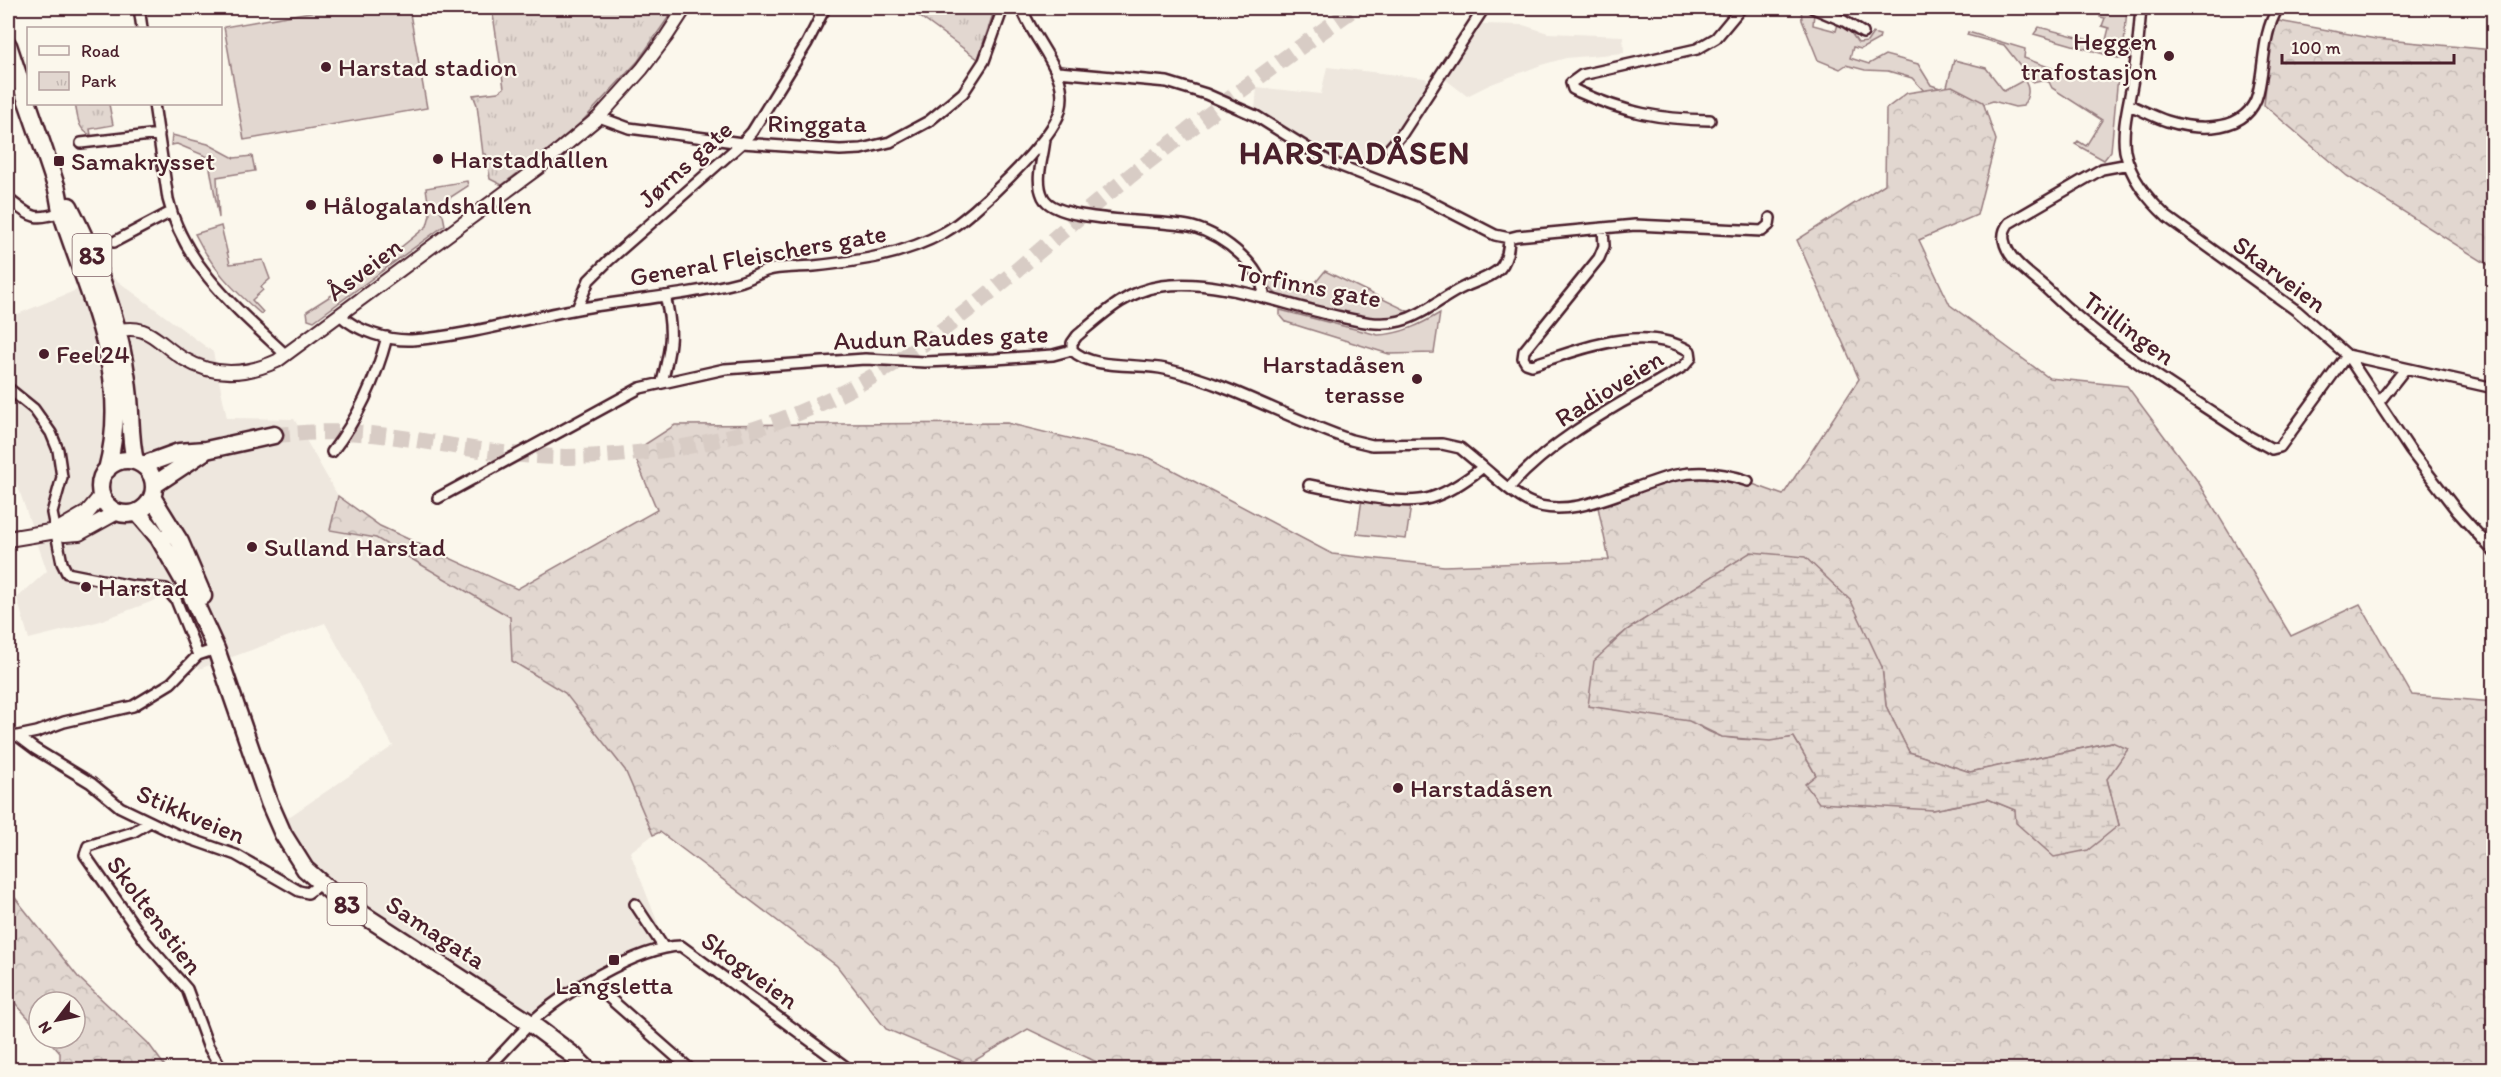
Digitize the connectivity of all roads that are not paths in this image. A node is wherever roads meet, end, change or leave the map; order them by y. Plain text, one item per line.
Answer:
1 (139, 8) edge
2 (685, 8) edge
3 (825, 8) edge
4 (1003, 8) edge
5 (1022, 8) edge
6 (1484, 8) edge
7 (1741, 8) edge
8 (1813, 8) edge
9 (2140, 8) edge
10 (2278, 8) edge
11 (142, 27) edge
12 (1863, 33) dead end
13 (8, 45) edge
14 (1058, 72) junction
15 (27, 100) edge
16 (29, 105) edge
17 (154, 105) edge
18 (2129, 105) junction
19 (599, 117) junction
20 (1710, 120) dead end
21 (159, 134) junction
22 (1046, 138) junction
23 (81, 143) dead end
24 (742, 143) junction
25 (1390, 148) dead end
26 (2129, 164) junction
27 (56, 185) junction
28 (8, 199) edge
29 (62, 212) junction
30 (171, 212) junction
31 (1770, 218) dead end
32 (1603, 228) junction
33 (1509, 238) junction
34 (114, 242) dead end
35 (665, 296) junction
36 (1265, 298) junction
37 (577, 309) junction
38 (340, 315) junction
39 (110, 332) junction
40 (387, 337) junction
41 (1072, 350) junction
42 (286, 355) junction
43 (2347, 355) junction
44 (2405, 369) junction
45 (662, 382) junction
46 (8, 388) edge
47 (2493, 388) edge
48 (2379, 402) junction
49 (274, 435) tunnel mouth
50 (206, 450) junction
51 (332, 452) dead end
52 (139, 463) junction
53 (1483, 467) junction
54 (106, 470) junction
55 (1748, 481) dead end
56 (1309, 485) dead end
57 (1509, 488) junction
58 (153, 491) junction
59 (102, 495) junction
60 (438, 498) dead end
61 (117, 512) junction
62 (137, 512) junction
63 (56, 531) junction
64 (8, 539) edge
65 (2493, 552) edge
66 (216, 649) junction
67 (198, 655) junction
68 (19, 736) junction
69 (8, 738) edge
70 (150, 822) junction
71 (320, 884) junction
72 (635, 904) dead end
73 (664, 948) junction
74 (590, 981) junction
75 (530, 1023) junction
76 (836, 1060) junction
77 (222, 1070) edge
78 (486, 1070) edge
79 (588, 1070) edge
80 (691, 1070) edge
81 (828, 1070) edge
82 (850, 1070) edge

1 - 11 street
2 - 19 street, Åsveien
3 - 24 street, Jørns gate
4 - 24 street, Ringgata
5 - 14 street, General Fleischers gate
6 - 25 street
7 - 20 street
8 - 12 street
9 - 18 street, Skarveien
10 - 18 street
13 - 15 highway, 83
14 - 22 street, General Fleischers gate
14 - 33 street
16 - 27 highway, 83
17 - 21 street
18 - 26 street, Skarveien
19 - 24 street, Ringgata
19 - 38 street, Åsveien
21 - 23 street
21 - 30 street
22 - 35 street, General Fleischers gate
22 - 36 street
24 - 37 street, Jørns gate
26 - 43 street, Skarveien
26 - 43 street, Trillingen
27 - 29 highway, 83
27 - 39 highway, 83
28 - 29 street
29 - 39 highway, 83
30 - 34 street
30 - 42 street
31 - 32 street
32 - 33 street
32 - 57 street, Radioveien
33 - 36 street, Torfinns gate
35 - 37 street, General Fleischers gate
35 - 45 street
36 - 41 street, Torfinns gate
37 - 40 street, General Fleischers gate
38 - 40 street, General Fleischers gate
38 - 42 street, Åsveien
39 - 42 street, Åsveien
39 - 52 highway, 83
39 - 54 highway, 83
40 - 51 street
41 - 45 street, Audun Raudes gate
41 - 53 street, Audun Raudes gate
43 - 44 street
43 - 48 street, Skarveien
44 - 47 street
44 - 48 street
45 - 60 street, Audun Raudes gate
46 - 63 street
48 - 65 street, Skarveien
49 - 50 highway
50 - 52 highway
50 - 58 highway
52 - 54 highway
52 - 58 highway, 83
53 - 56 street
53 - 57 street
54 - 59 highway, 83
55 - 57 street
58 - 62 highway
58 - 66 highway, Samagata / 83
59 - 61 highway
59 - 63 main road
61 - 62 highway
61 - 63 main road
62 - 66 highway, Samagata / 83
63 - 64 main road
63 - 67 street
66 - 67 street
66 - 71 highway, Samagata / 83
67 - 68 street
68 - 69 street
68 - 70 street, Stikkveien
70 - 71 street, Stikkveien
70 - 77 street, Skoltenstien
71 - 75 highway, Samagata / 83
72 - 73 street, Skogveien
73 - 74 street
73 - 76 street, Skogveien
74 - 75 street
74 - 80 street
75 - 78 street
75 - 79 highway, Samagata / 83
76 - 81 street
76 - 82 street, Skogveien

